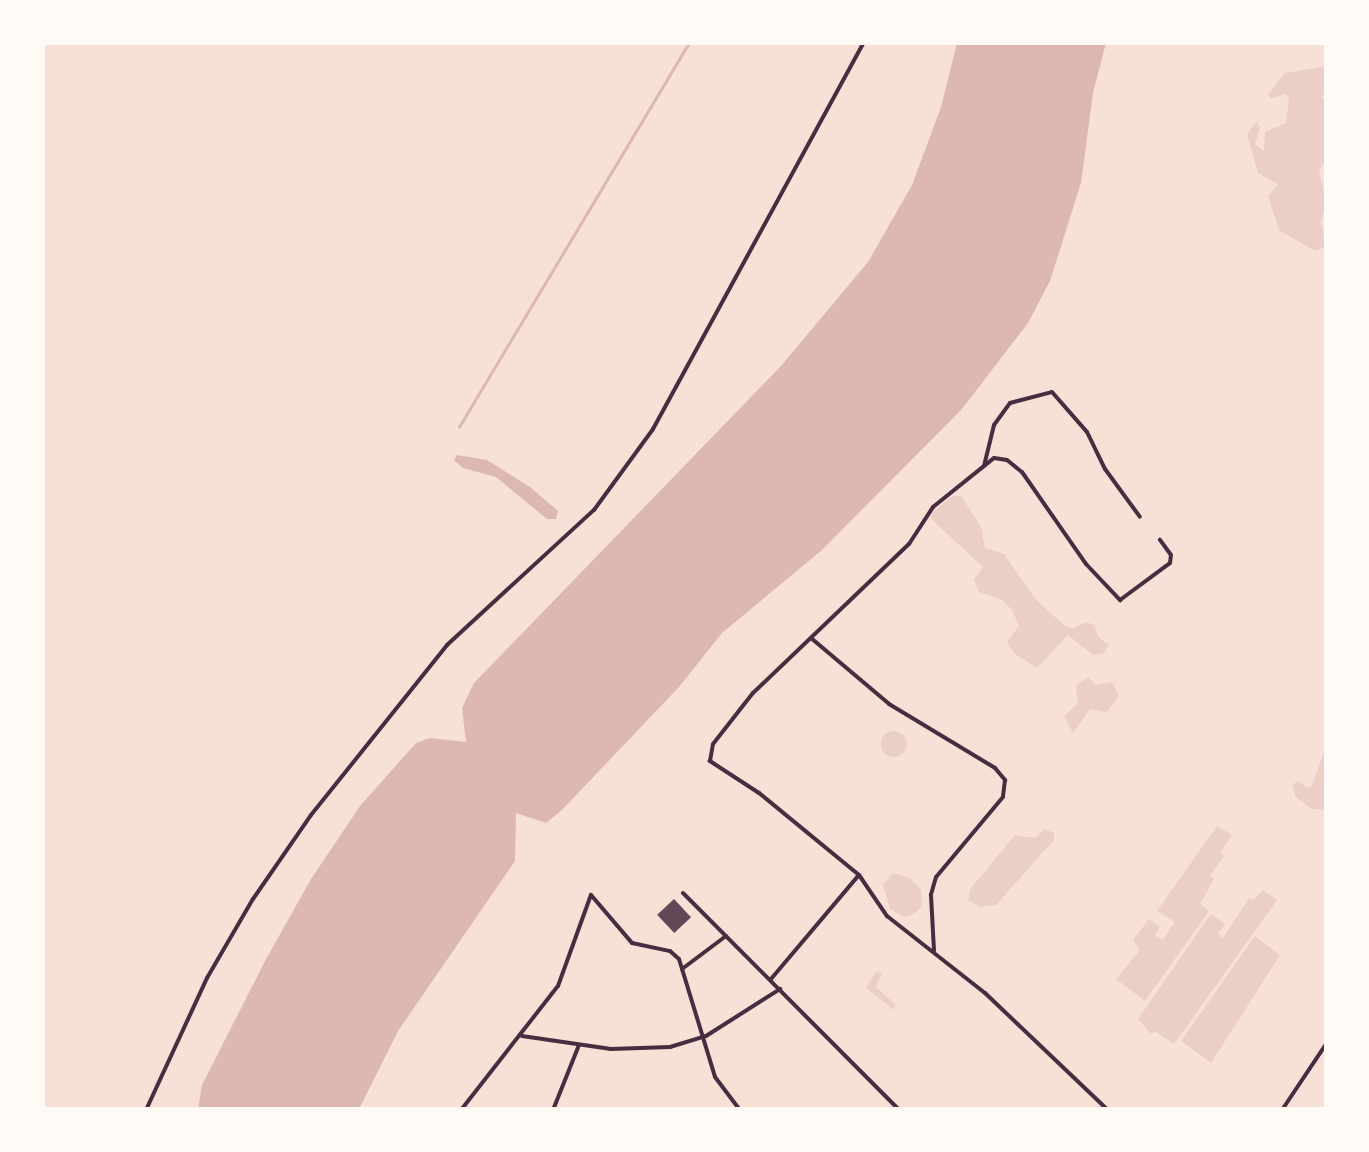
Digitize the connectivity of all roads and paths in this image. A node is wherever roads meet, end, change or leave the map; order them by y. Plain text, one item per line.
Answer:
1 (864, 42) edge
2 (984, 466) junction
3 (1140, 517) dead end
4 (1160, 540) dead end
5 (811, 638) junction
6 (858, 875) junction
7 (683, 893) dead end
8 (726, 935) junction
9 (934, 952) junction
10 (682, 969) junction
11 (771, 980) junction
12 (780, 989) junction
13 (522, 1036) junction
14 (706, 1036) junction
15 (1326, 1044) edge
16 (579, 1045) junction
17 (146, 1110) edge
18 (461, 1110) edge
19 (554, 1110) edge
20 (740, 1110) edge
21 (899, 1110) edge
22 (1108, 1110) edge
23 (1282, 1110) edge

1 - 17 street
2 - 3 street
2 - 4 street
2 - 5 street
5 - 6 street
5 - 9 street
6 - 9 street
6 - 11 street
7 - 8 street
8 - 10 street
8 - 11 street
9 - 22 street
10 - 13 street
10 - 14 street
11 - 12 street
12 - 14 street
12 - 21 street
13 - 16 street
13 - 18 street
14 - 16 street
14 - 20 street
15 - 23 street
16 - 19 street

